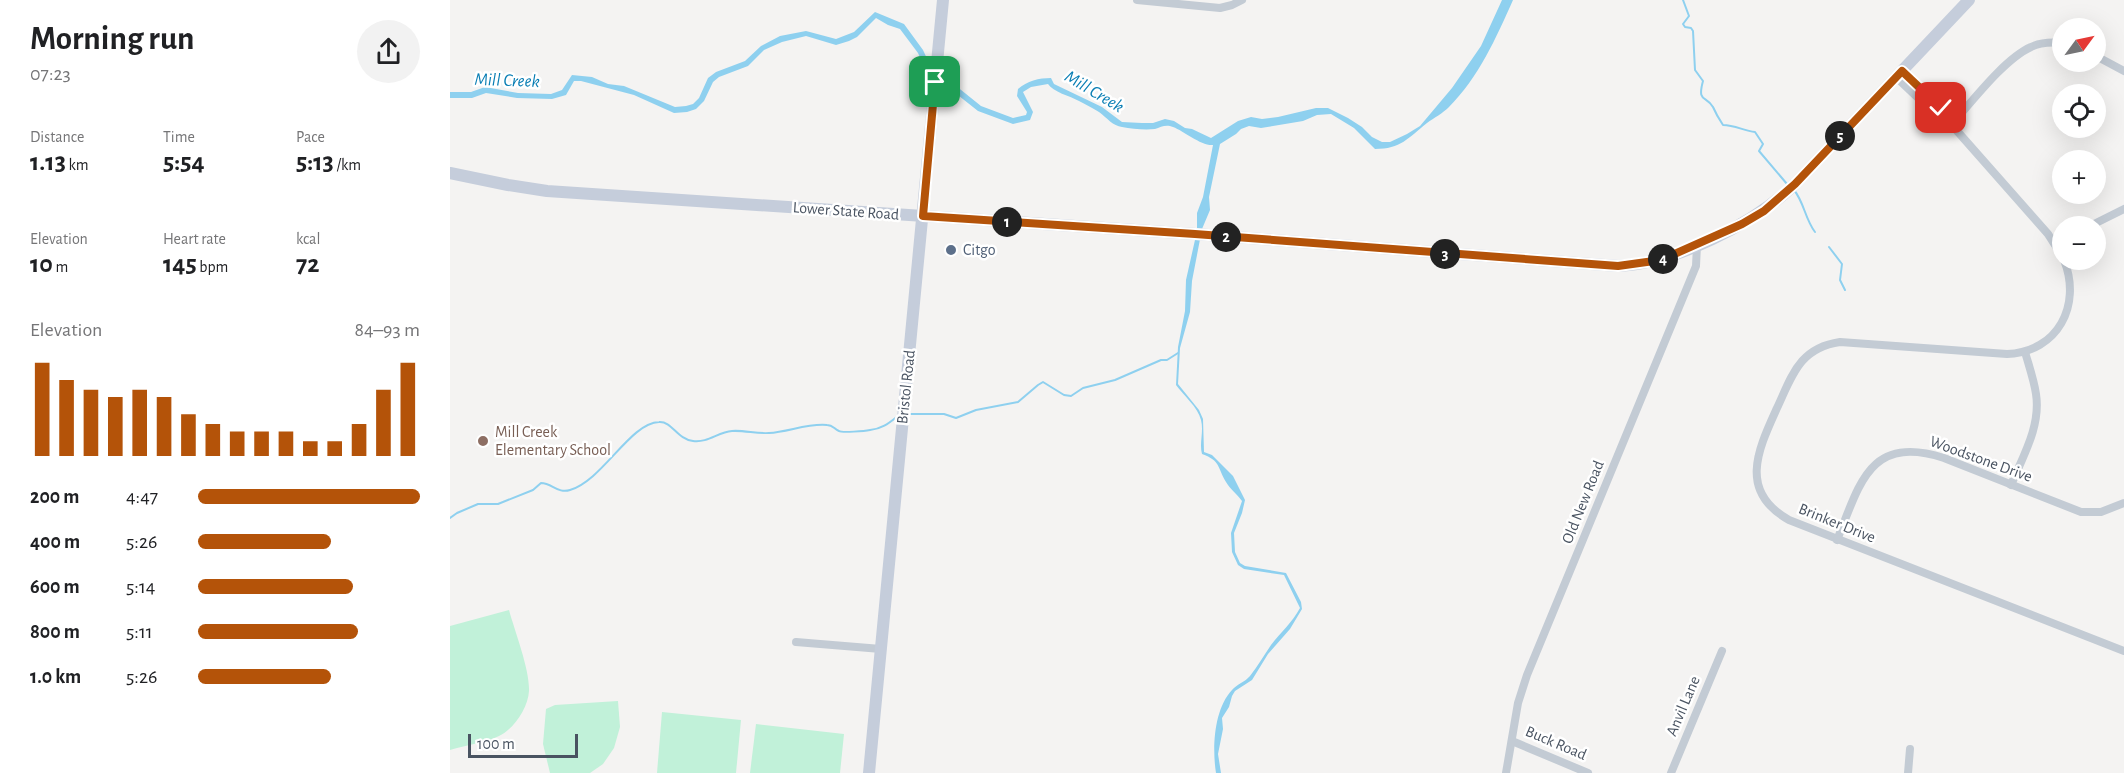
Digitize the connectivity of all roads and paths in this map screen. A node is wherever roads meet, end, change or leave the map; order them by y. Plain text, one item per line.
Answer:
1 (943, 0) edge
2 (1137, 0) edge
3 (1242, 0) edge
4 (1969, 0) edge
5 (2052, 43) edge
6 (2106, 61) edge
7 (2124, 71) edge
8 (1899, 74) junction
9 (1951, 125) junction
10 (450, 173) edge
11 (2124, 209) edge
12 (923, 216) junction
13 (2106, 218) edge
14 (2052, 236) edge
15 (1697, 245) junction
16 (2066, 270) edge
17 (2025, 352) junction
18 (2011, 485) junction
19 (2124, 503) edge
20 (1837, 540) junction
21 (796, 642) dead end
22 (881, 649) junction
23 (1722, 651) dead end
24 (2124, 651) edge
25 (1512, 741) junction
26 (1910, 749) dead end
27 (869, 773) edge
28 (1506, 773) edge
29 (1588, 773) edge
30 (1671, 773) edge
31 (1908, 773) edge

1 - 12 main road, Bristol Road
2 - 3 street
4 - 8 main road, Lower State Road
5 - 9 street
6 - 7 street
8 - 9 street
8 - 15 main road, Lower State Road
9 - 14 street
10 - 12 main road, Lower State Road
11 - 13 street
12 - 15 main road, Lower State Road
12 - 22 main road, Bristol Road
15 - 25 street, Old New Road
16 - 17 street
17 - 18 street
17 - 20 street, Brinker Drive
18 - 19 street, Woodstone Drive
18 - 20 street, Woodstone Drive
20 - 24 street, Brinker Drive
21 - 22 street
22 - 27 main road, Bristol Road
23 - 30 street, Anvil Lane
25 - 28 street, Old New Road
25 - 29 street, Buck Road
26 - 31 street

